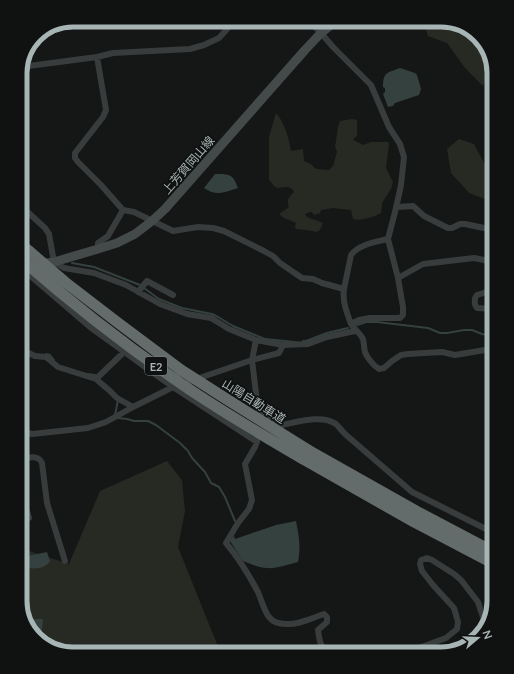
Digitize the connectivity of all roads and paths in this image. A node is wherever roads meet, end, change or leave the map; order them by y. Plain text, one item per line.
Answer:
1 (229, 27) edge
2 (316, 27) edge
3 (328, 27) edge
4 (321, 32) junction
5 (97, 57) junction
6 (28, 66) edge
7 (396, 207) junction
8 (123, 210) junction
9 (27, 211) edge
10 (152, 221) junction
11 (487, 228) edge
12 (388, 239) junction
13 (98, 249) junction
14 (27, 258) edge
15 (487, 261) edge
16 (54, 262) junction
17 (27, 266) edge
18 (27, 273) edge
19 (398, 278) junction
20 (344, 289) junction
21 (138, 292) junction
22 (487, 293) edge
23 (173, 295) dead end
24 (487, 309) edge
25 (351, 324) junction
26 (355, 330) junction
27 (256, 340) junction
28 (282, 345) junction
29 (487, 350) edge
30 (27, 352) edge
31 (124, 352) junction
32 (252, 360) junction
33 (98, 378) junction
34 (173, 387) junction
35 (133, 407) junction
36 (258, 410) junction
37 (27, 433) edge
38 (257, 442) junction
39 (305, 455) junction
40 (27, 458) edge
41 (27, 512) edge
42 (29, 518) dead end
43 (487, 530) edge
44 (487, 548) edge
45 (487, 560) edge
46 (65, 561) dead end
47 (483, 618) edge
48 (458, 622) edge
49 (458, 622) edge
50 (322, 647) edge
51 (421, 647) edge

1 - 5 street
2 - 4 street
3 - 4 main road, 上芳賀岡山線
4 - 7 street
4 - 10 main road, 上芳賀岡山線
5 - 6 street
5 - 8 street
7 - 11 street
7 - 12 street
8 - 10 street
8 - 13 street
9 - 16 street
10 - 13 main road, 上芳賀岡山線
10 - 20 street
12 - 19 street
12 - 20 street
13 - 16 main road, 上芳賀岡山線
14 - 39 highway, 山陽自動車道 / E2, bridge
15 - 19 street
16 - 17 main road, 上芳賀岡山線
16 - 21 street
18 - 31 street
19 - 25 street
20 - 25 street
21 - 23 street
21 - 27 street
22 - 24 street
25 - 26 street
26 - 28 street
26 - 29 street
27 - 28 street
27 - 32 street
28 - 32 street
30 - 33 street
31 - 33 street
31 - 34 street
32 - 34 street
32 - 36 street
33 - 35 street
34 - 35 street
34 - 38 street
35 - 37 street
36 - 38 street
36 - 43 street
38 - 50 street
39 - 44 highway, 山陽自動車道 / E2
39 - 45 highway, 山陽自動車道 / E2
40 - 46 street
41 - 42 street
47 - 48 street
49 - 51 street

